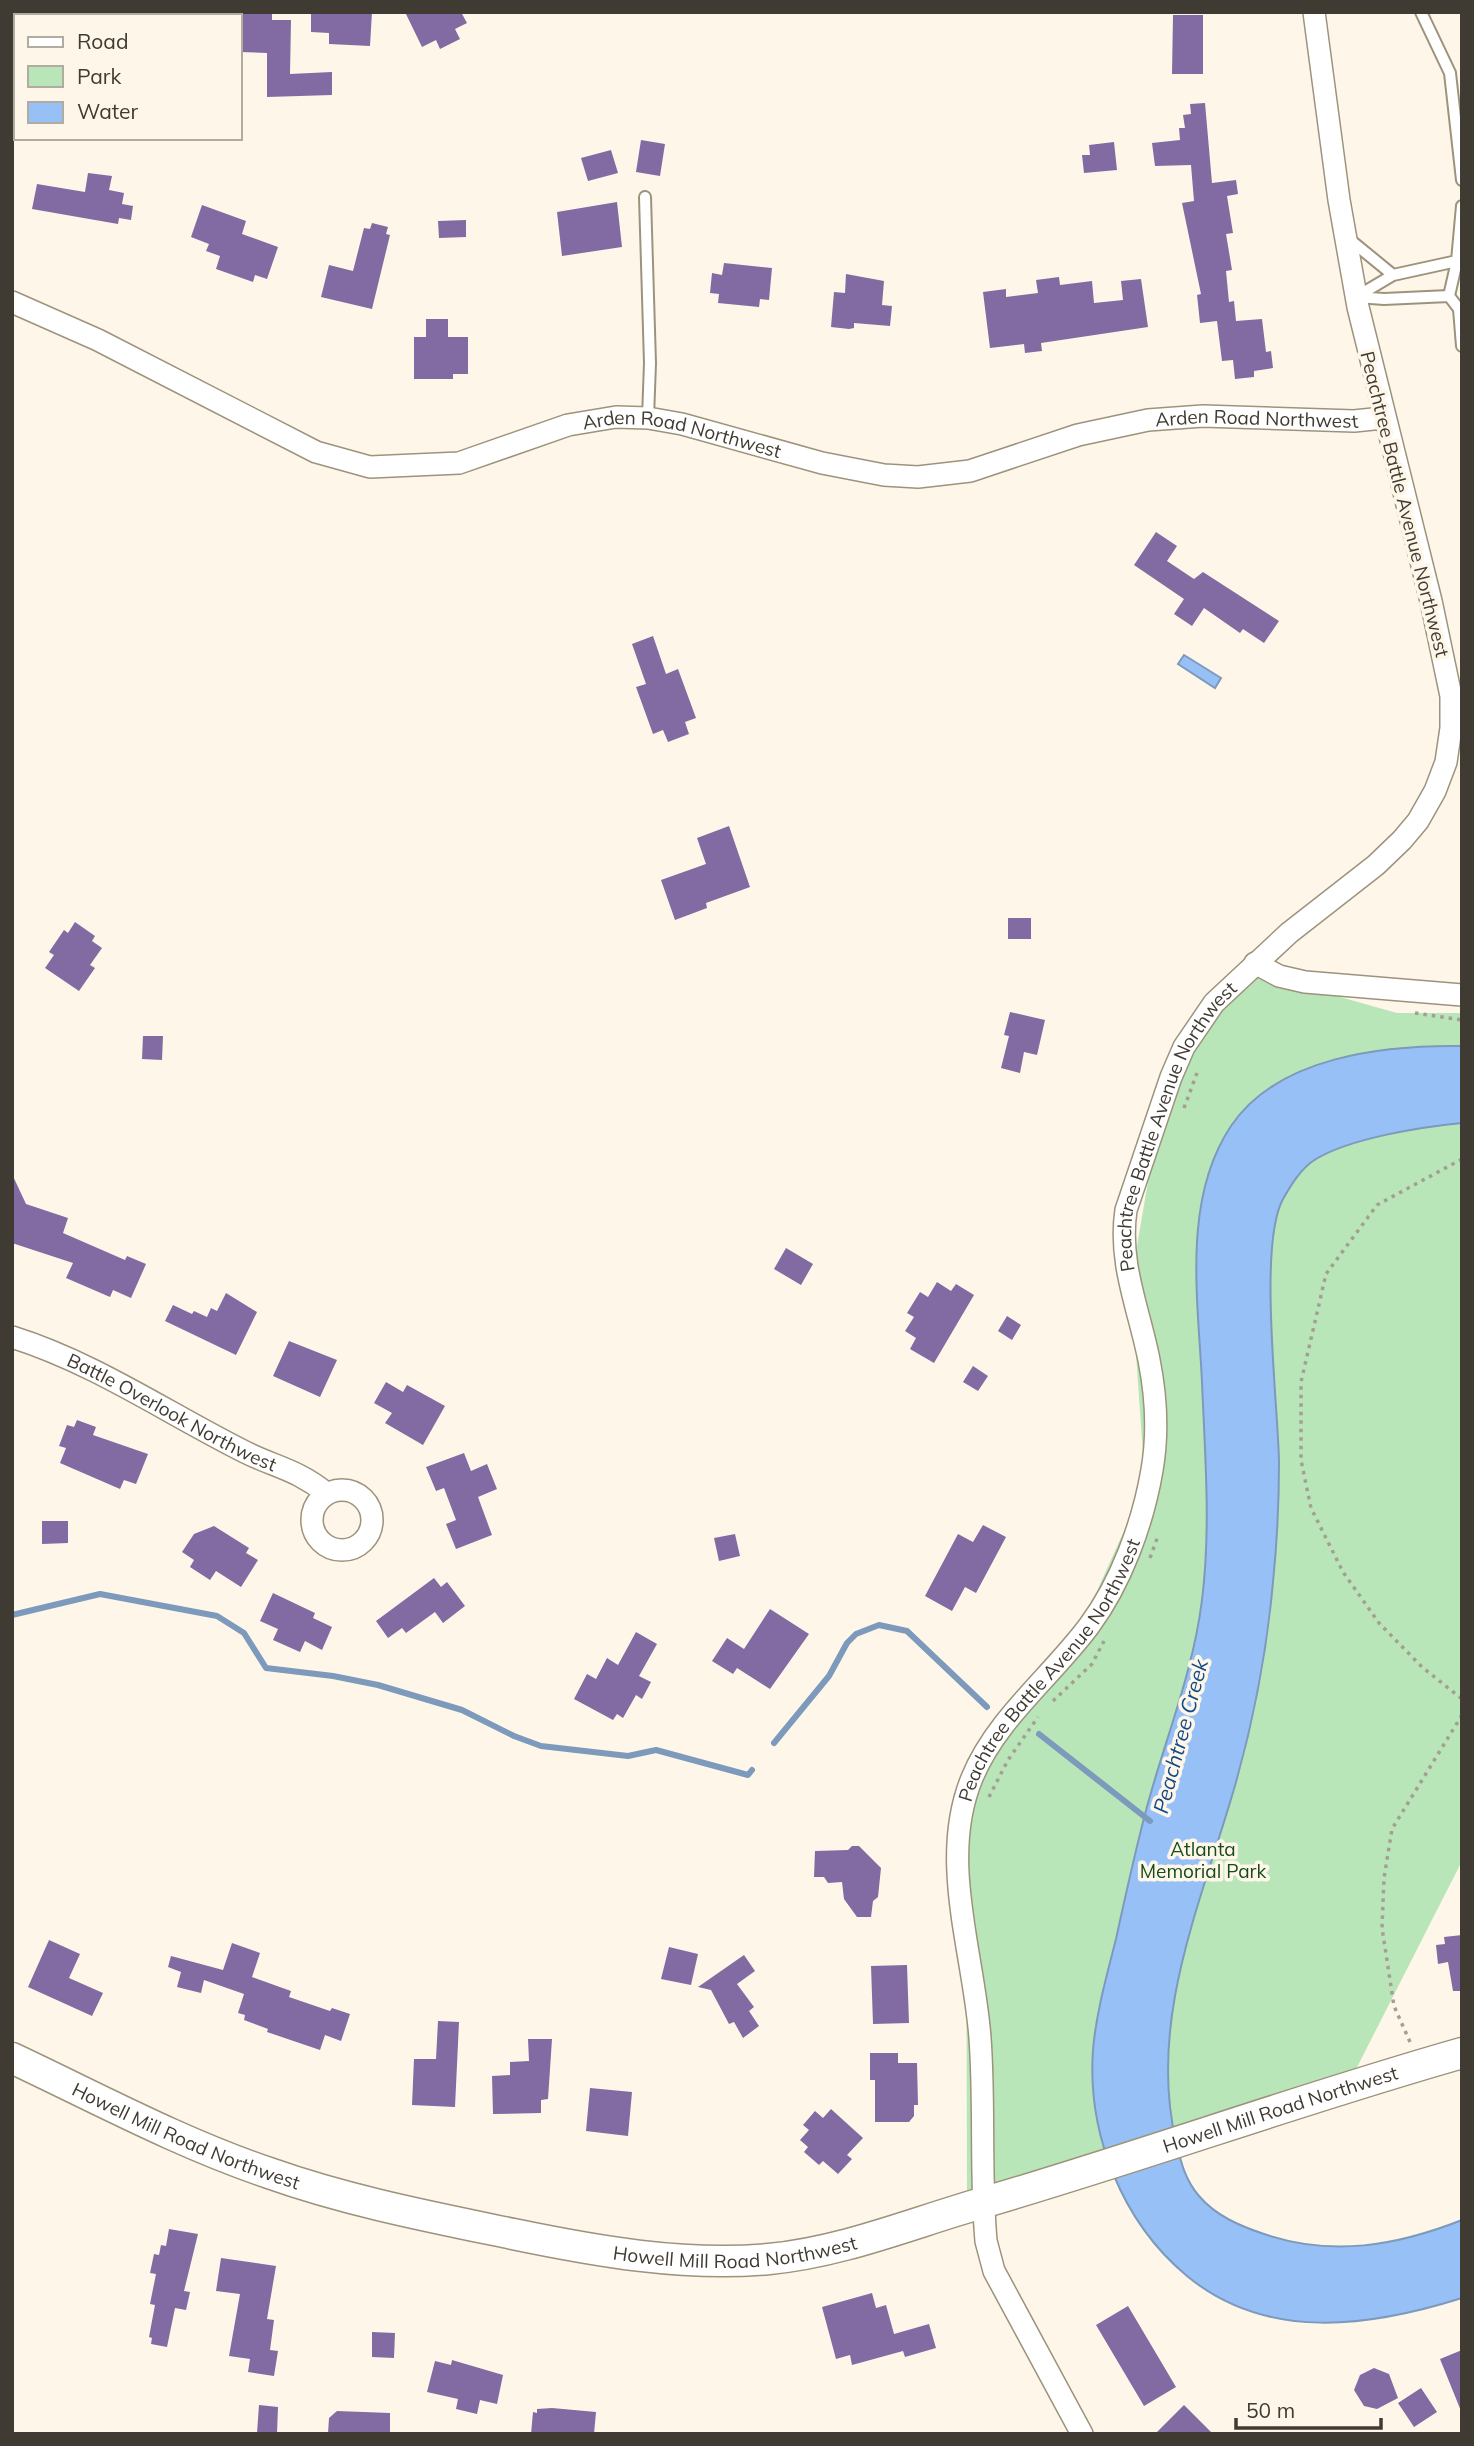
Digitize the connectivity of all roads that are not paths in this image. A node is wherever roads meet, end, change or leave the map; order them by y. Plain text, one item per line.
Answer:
1 (1314, 12) edge
2 (1420, 12) edge
3 (1462, 180) edge
4 (645, 197) dead end
5 (1462, 206) edge
6 (1346, 237) junction
7 (1457, 261) junction
8 (1393, 275) junction
9 (1457, 281) edge
10 (1449, 296) junction
11 (1356, 297) junction
12 (12, 302) edge
13 (1462, 346) edge
14 (648, 418) junction
15 (1383, 418) junction
16 (1456, 696) edge
17 (1255, 963) junction
18 (1462, 995) edge
19 (12, 1337) edge
20 (326, 1493) dead end
21 (1462, 2053) edge
22 (12, 2058) edge
23 (982, 2203) junction
24 (1082, 2434) edge

1 - 6 street, Peachtree Battle Avenue Northwest
2 - 3 lane
4 - 14 lane
5 - 7 lane
6 - 8 lane
6 - 11 street, Peachtree Battle Avenue Northwest
7 - 8 lane
7 - 9 lane
8 - 11 lane
9 - 10 lane
10 - 11 lane
10 - 13 lane
11 - 15 street, Peachtree Battle Avenue Northwest
12 - 14 street, Arden Road Northwest
14 - 15 street, Arden Road Northwest
15 - 16 street, Peachtree Battle Avenue Northwest
16 - 17 street, Peachtree Battle Avenue Northwest
17 - 18 street
17 - 23 street, Peachtree Battle Avenue Northwest
19 - 20 street, Battle Overlook Northwest
21 - 23 main road, Howell Mill Road Northwest
22 - 23 main road, Howell Mill Road Northwest
23 - 24 street, Peachtree Battle Avenue Northwest

